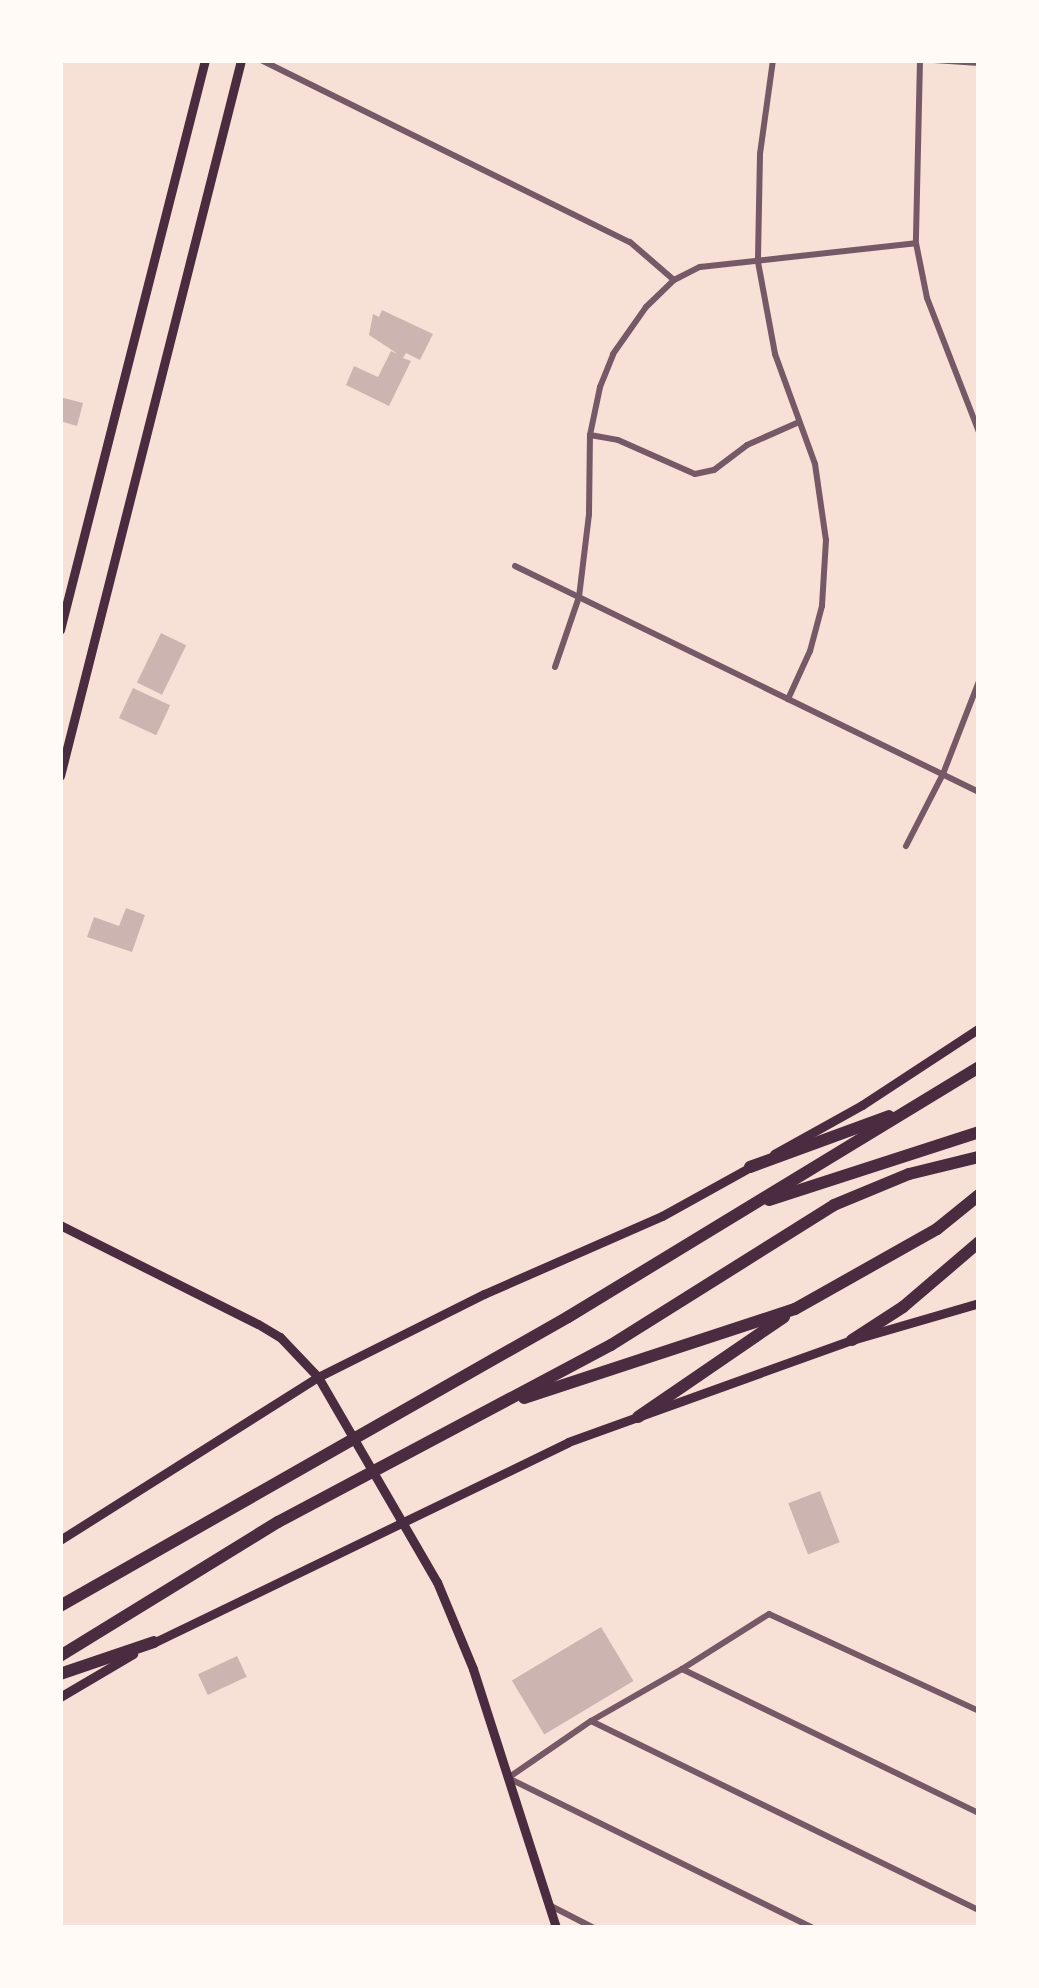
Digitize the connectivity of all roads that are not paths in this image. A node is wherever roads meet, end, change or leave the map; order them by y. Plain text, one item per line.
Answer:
1 (205, 60) edge
2 (241, 60) edge
3 (261, 60) edge
4 (773, 60) edge
5 (920, 60) edge
6 (934, 60) edge
7 (979, 63) edge
8 (916, 243) junction
9 (758, 262) junction
10 (674, 280) junction
11 (801, 421) junction
12 (979, 432) edge
13 (590, 435) junction
14 (515, 566) dead end
15 (579, 597) junction
16 (60, 629) edge
17 (555, 667) dead end
18 (979, 681) edge
19 (788, 699) junction
20 (943, 774) junction
21 (60, 776) edge
22 (979, 792) edge
23 (907, 846) dead end
24 (979, 1028) edge
25 (979, 1067) edge
26 (918, 1106) junction
27 (979, 1132) edge
28 (979, 1157) edge
29 (750, 1167) junction
30 (979, 1195) edge
31 (747, 1207) junction
32 (60, 1226) edge
33 (979, 1242) edge
34 (979, 1303) edge
35 (795, 1309) junction
36 (852, 1340) junction
37 (318, 1378) junction
38 (488, 1409) junction
39 (638, 1417) junction
40 (405, 1525) junction
41 (60, 1540) edge
42 (60, 1602) edge
43 (154, 1642) junction
44 (60, 1656) edge
45 (682, 1669) junction
46 (60, 1674) edge
47 (60, 1696) edge
48 (979, 1711) edge
49 (591, 1721) junction
50 (508, 1778) junction
51 (979, 1813) edge
52 (547, 1904) junction
53 (979, 1910) edge
54 (556, 1928) edge
55 (594, 1928) edge
56 (813, 1928) edge

1 - 16 main road
2 - 21 main road
3 - 10 street
4 - 9 street
5 - 8 street
6 - 7 street
8 - 9 street
8 - 12 street
9 - 10 street
9 - 11 street
10 - 13 street
11 - 13 street
11 - 19 street
13 - 15 street
14 - 15 street
15 - 17 street
15 - 19 street
18 - 20 street
19 - 20 street
20 - 22 street
20 - 23 street
24 - 29 main road
25 - 26 highway
26 - 29 highway
26 - 31 highway
27 - 31 highway
28 - 38 highway
29 - 37 main road
30 - 35 highway
31 - 42 highway
32 - 37 main road
33 - 36 highway
34 - 36 main road
35 - 38 highway
35 - 39 highway
36 - 39 main road
37 - 40 main road
37 - 41 main road
38 - 44 highway
39 - 40 main road
40 - 43 main road
40 - 50 main road
43 - 46 highway
43 - 47 main road
45 - 48 street
45 - 49 street
45 - 51 street
49 - 50 street
49 - 53 street
50 - 52 main road
50 - 56 street
52 - 54 main road
52 - 55 street

